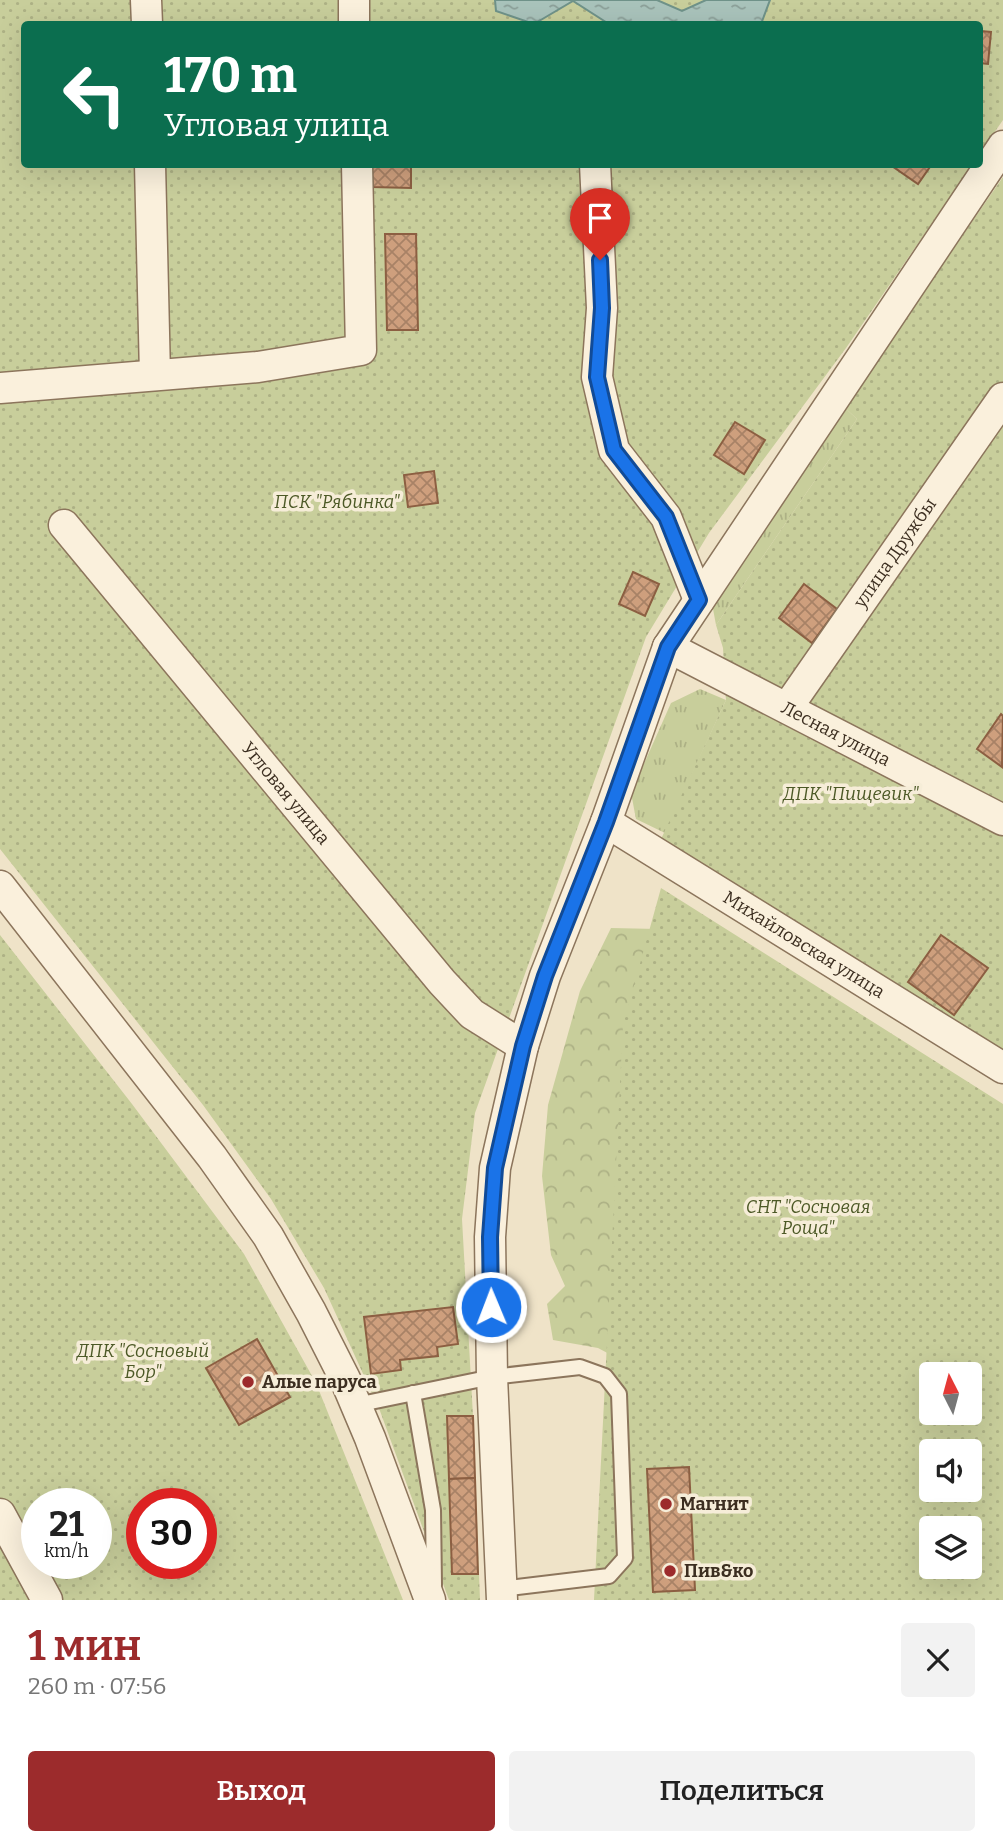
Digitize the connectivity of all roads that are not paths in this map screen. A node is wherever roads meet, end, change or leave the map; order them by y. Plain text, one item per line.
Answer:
1 (146, 0) edge
2 (354, 0) edge
3 (147, 21) edge
4 (354, 21) edge
5 (1003, 146) edge
6 (150, 168) edge
7 (357, 168) edge
8 (594, 168) edge
9 (155, 375) junction
10 (0, 388) edge
11 (1003, 398) edge
12 (64, 525) dead end
13 (699, 600) junction
14 (668, 647) junction
15 (787, 708) junction
16 (1003, 820) edge
17 (606, 822) junction
18 (0, 886) edge
19 (523, 1046) junction
20 (1003, 1068) edge
21 (492, 1377) junction
22 (413, 1393) junction
23 (356, 1405) junction
24 (0, 1514) edge
25 (501, 1595) edge
26 (47, 1600) edge
27 (432, 1600) edge

1 - 3 street
2 - 4 street
5 - 13 street
6 - 9 street
7 - 9 street
8 - 13 street
9 - 10 street
11 - 15 street, улица Дружбы
12 - 19 street, Угловая улица
13 - 14 street
14 - 15 street, Лесная улица
14 - 17 street
15 - 16 street, Лесная улица
17 - 19 street
17 - 20 street, Михайловская улица
18 - 23 street
19 - 21 street
21 - 22 lane
21 - 25 street
21 - 25 lane
22 - 23 lane
22 - 27 lane
23 - 27 street
24 - 26 street

